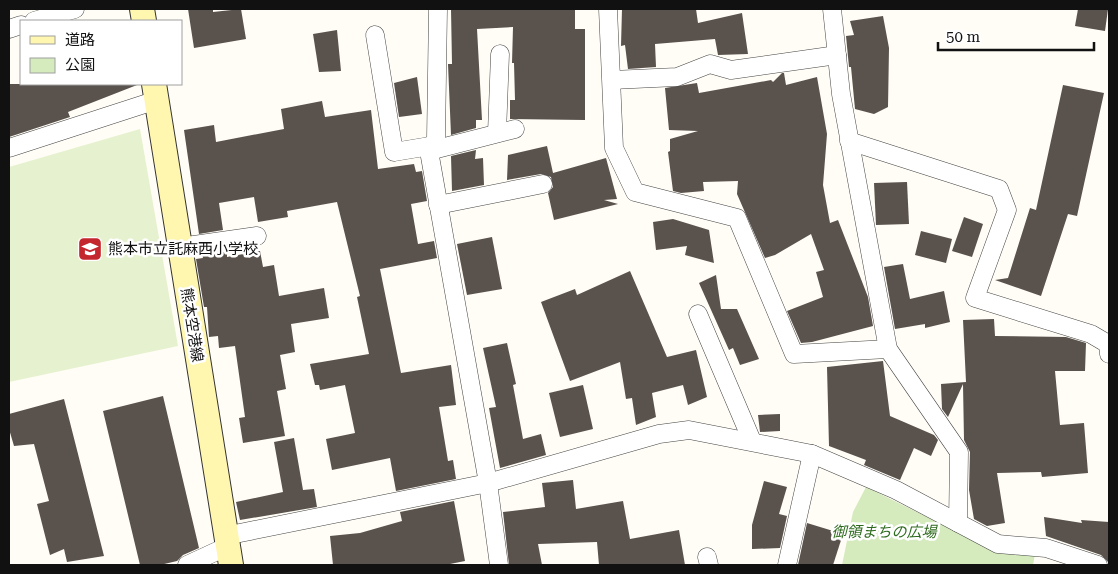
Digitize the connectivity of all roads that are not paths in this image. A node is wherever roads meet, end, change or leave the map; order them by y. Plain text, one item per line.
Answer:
1 (75, 9) edge
2 (438, 9) edge
3 (608, 9) edge
4 (832, 9) edge
5 (37, 20) edge
6 (375, 35) dead end
7 (500, 54) dead end
8 (836, 55) junction
9 (612, 80) junction
10 (155, 92) edge
11 (514, 129) dead end
12 (497, 134) junction
13 (849, 141) junction
14 (9, 148) edge
15 (429, 149) junction
16 (542, 184) dead end
17 (438, 205) junction
18 (257, 236) dead end
19 (180, 248) junction
20 (698, 314) dead end
21 (888, 349) junction
22 (1109, 354) edge
23 (752, 440) junction
24 (812, 454) junction
25 (488, 483) junction
26 (958, 523) junction
27 (228, 549) edge
28 (187, 565) edge
29 (499, 565) edge
30 (786, 565) edge
31 (1098, 565) edge

1 - 5 street
2 - 15 street
3 - 9 street
4 - 8 street
6 - 15 street
7 - 12 street
8 - 9 street
8 - 13 street
9 - 21 street
10 - 14 street
10 - 19 main road, 熊本空港線
11 - 12 street
12 - 15 street
13 - 21 street
13 - 22 street
15 - 17 street
16 - 17 street
17 - 25 street
18 - 19 street
19 - 27 main road, 熊本空港線
20 - 23 street
21 - 26 street
23 - 24 street
23 - 25 street
24 - 26 street
24 - 30 street
25 - 27 street
25 - 29 street
26 - 31 street
27 - 28 street

